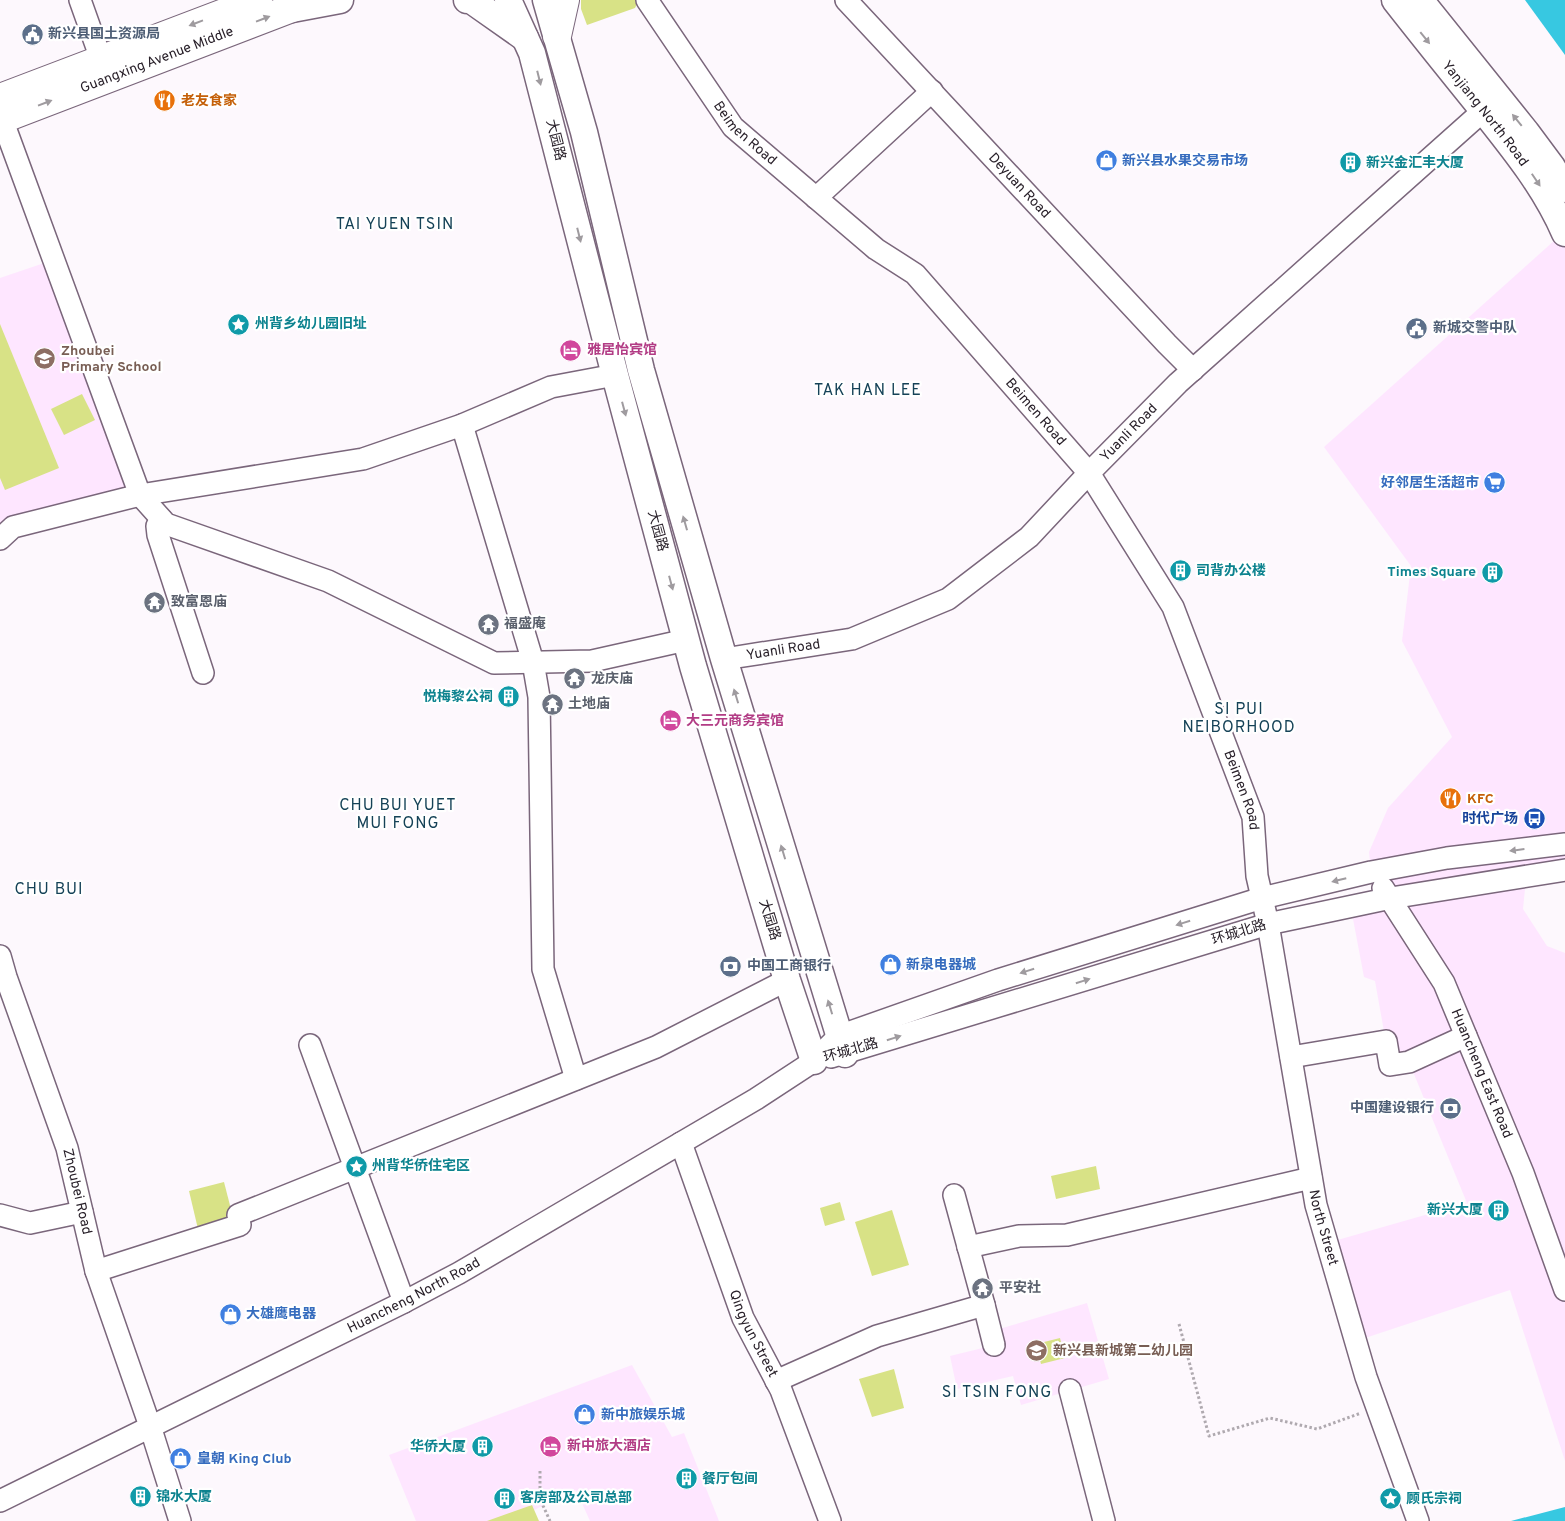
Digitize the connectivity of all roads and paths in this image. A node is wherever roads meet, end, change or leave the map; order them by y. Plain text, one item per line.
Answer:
1 (80, 0) edge
2 (258, 0) edge
3 (340, 0) edge
4 (468, 0) edge
5 (508, 0) edge
6 (546, 0) edge
7 (565, 0) edge
8 (647, 0) edge
9 (846, 0) edge
10 (1394, 0) edge
11 (1420, 0) edge
12 (301, 5) edge
13 (556, 36) junction
14 (526, 39) junction
15 (102, 59) junction
16 (932, 91) junction
17 (1483, 111) junction
18 (1, 112) edge
19 (1565, 189) edge
20 (816, 198) junction
21 (1565, 233) edge
22 (1193, 370) junction
23 (615, 375) junction
24 (462, 426) junction
25 (1089, 472) junction
26 (140, 495) junction
27 (161, 519) junction
28 (0, 539) edge
29 (686, 640) junction
30 (724, 659) junction
31 (533, 662) junction
32 (203, 673) dead end
33 (1565, 844) edge
34 (1565, 870) edge
35 (1372, 872) junction
36 (1443, 890) junction
37 (1262, 898) junction
38 (1391, 898) junction
39 (1346, 908) junction
40 (1268, 924) junction
41 (1409, 927) junction
42 (0, 956) edge
43 (787, 980) junction
44 (1466, 1036) junction
45 (842, 1044) junction
46 (310, 1045) dead end
47 (1290, 1057) junction
48 (814, 1061) junction
49 (576, 1079) junction
50 (681, 1143) junction
51 (354, 1168) junction
52 (1311, 1178) junction
53 (954, 1195) dead end
54 (82, 1212) junction
55 (0, 1215) edge
56 (968, 1247) junction
57 (96, 1271) junction
58 (1565, 1290) edge
59 (404, 1302) junction
60 (984, 1305) junction
61 (1179, 1324) dead end
62 (994, 1345) dead end
63 (776, 1381) junction
64 (1070, 1390) dead end
65 (1377, 1407) junction
66 (150, 1426) junction
67 (540, 1470) dead end
68 (0, 1501) edge
69 (180, 1521) edge
70 (550, 1521) edge
71 (830, 1521) edge
72 (1104, 1521) edge
73 (1418, 1521) edge

1 - 15 street
2 -> 15 highway, Guangxing Avenue Middle
3 - 12 main road
4 - 14 main road
5 - 14 main road, 大园路
6 - 13 main road
7 - 13 highway
8 - 20 street, Beimen Road
9 - 16 street, Deyuan Road
10 -> 17 main road, Yanjiang North Road
19 -> 11 main road, Yanjiang North Road
18 -> 12 highway, Guangxing Avenue Middle
30 -> 13 main road
14 -> 23 main road, 大园路
15 - 18 highway, Guangxing Avenue Middle
16 - 20 street
16 - 22 street, Deyuan Road
17 -> 21 main road, Yanjiang North Road
17 - 22 street, Yuanli Road
18 - 26 street
20 - 25 street, Beimen Road
22 - 25 street, Yuanli Road
23 - 24 street
23 -> 29 main road, 大园路
24 - 26 street
24 - 31 street
25 - 30 street, Yuanli Road
25 - 37 street, Beimen Road
26 - 27 street
26 - 28 street
27 - 31 street
27 - 32 street
29 - 31 street
29 - 43 main road, 大园路
45 -> 30 main road
31 - 49 street
33 -> 35 street, 环城北路
34 - 36 street, 环城北路
35 -> 37 street, 环城北路
35 - 38 street, Huancheng East Road
36 - 38 street, 环城北路
36 - 41 street
37 - 40 street, Beimen Road
37 -> 45 street, 环城北路
38 - 39 street, 环城北路
38 - 41 street, Huancheng East Road
39 - 40 street, 环城北路
39 - 41 street
45 -> 40 street, 环城北路
40 - 47 street, North Street
41 - 44 street, Huancheng East Road
42 - 54 street, Zhoubei Road
43 - 48 main road, 大园路
43 - 49 street
44 - 47 street
44 - 58 street, Huancheng East Road
45 - 48 street, 环城北路
46 - 51 street
47 - 52 street, North Street
48 - 50 street, Huancheng North Road
49 - 51 street
50 - 59 street, Huancheng North Road
50 - 63 street, Qingyun Street
51 - 57 street
51 - 59 street
52 - 56 street
52 - 65 street, North Street
53 - 56 street
54 - 55 street
54 - 57 street, Zhoubei Road
56 - 60 street
57 - 66 street, Zhoubei Road
59 - 66 street, Huancheng North Road
60 - 62 street
60 - 63 street
61 - 65 path
63 - 71 street, Qingyun Street
64 - 72 street
65 - 73 street, North Street
66 - 68 street, Huancheng North Road
66 - 69 street, Zhoubei Road
67 - 70 path

